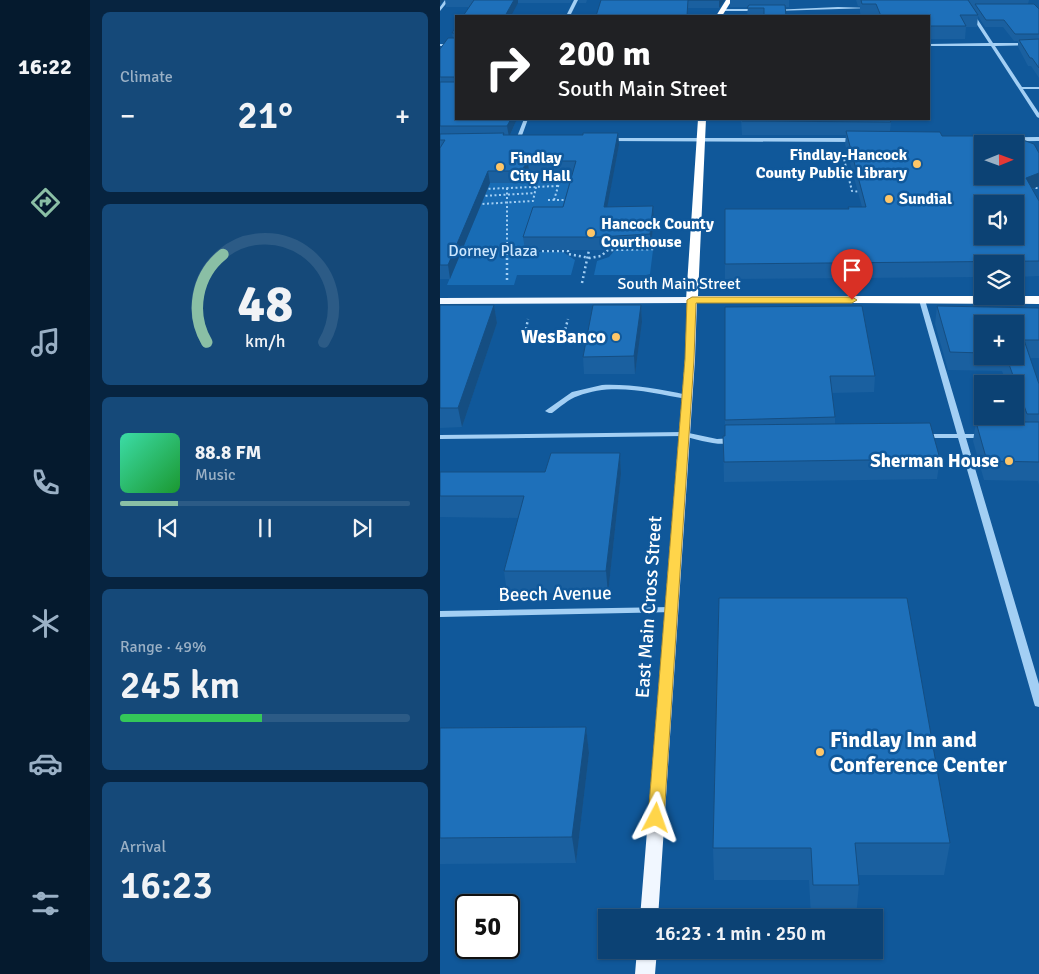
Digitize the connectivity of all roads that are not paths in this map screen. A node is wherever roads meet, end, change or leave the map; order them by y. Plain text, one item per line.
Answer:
1 (447, 0) edge
2 (576, 0) edge
3 (729, 0) edge
4 (836, 0) edge
5 (963, 0) edge
6 (958, 7) edge
7 (967, 7) junction
8 (976, 7) edge
9 (875, 8) edge
10 (838, 9) junction
11 (440, 10) edge
12 (723, 10) junction
13 (761, 10) edge
14 (770, 10) edge
15 (568, 15) edge
16 (720, 15) edge
17 (840, 15) edge
18 (992, 44) junction
19 (1039, 44) edge
20 (440, 45) edge
21 (455, 45) edge
22 (930, 45) edge
23 (1020, 88) junction
24 (1039, 88) edge
25 (1039, 117) edge
26 (526, 120) edge
27 (702, 120) edge
28 (516, 140) junction
29 (526, 140) edge
30 (600, 140) edge
31 (700, 140) junction
32 (859, 140) edge
33 (962, 140) edge
34 (1039, 140) edge
35 (507, 141) edge
36 (692, 300) junction
37 (922, 300) junction
38 (1039, 300) edge
39 (442, 301) edge
40 (440, 311) edge
41 (687, 397) junction
42 (549, 411) dead end
43 (684, 434) junction
44 (961, 435) junction
45 (440, 436) edge
46 (912, 436) edge
47 (990, 436) edge
48 (746, 440) edge
49 (671, 610) junction
50 (440, 614) edge
51 (1039, 703) edge
52 (650, 909) edge
53 (646, 959) edge
54 (645, 974) edge

1 - 11 street
2 - 15 street
3 - 12 highway
4 - 10 street
5 - 7 street
6 - 7 street
7 - 8 street
7 - 18 street
9 - 10 street
10 - 14 street
10 - 17 street
12 - 13 street
12 - 16 highway
18 - 19 street
18 - 22 street
18 - 23 street
20 - 21 street
23 - 24 street
23 - 25 street
26 - 28 street
27 - 31 highway
28 - 29 street
28 - 35 street
30 - 31 street
31 - 32 street
31 - 36 highway
33 - 34 street
36 - 37 highway, South Main Street
36 - 39 main road, South Main Street
36 - 41 main road, East Main Cross Street
37 - 38 highway, South Main Street
37 - 44 street
39 - 40 street
41 - 42 street
41 - 43 main road, East Main Cross Street
43 - 45 street
43 - 48 street
43 - 49 main road, East Main Cross Street
44 - 46 street
44 - 47 street
44 - 51 street
49 - 50 street, Beech Avenue
49 - 52 main road, East Main Cross Street
53 - 54 main road

